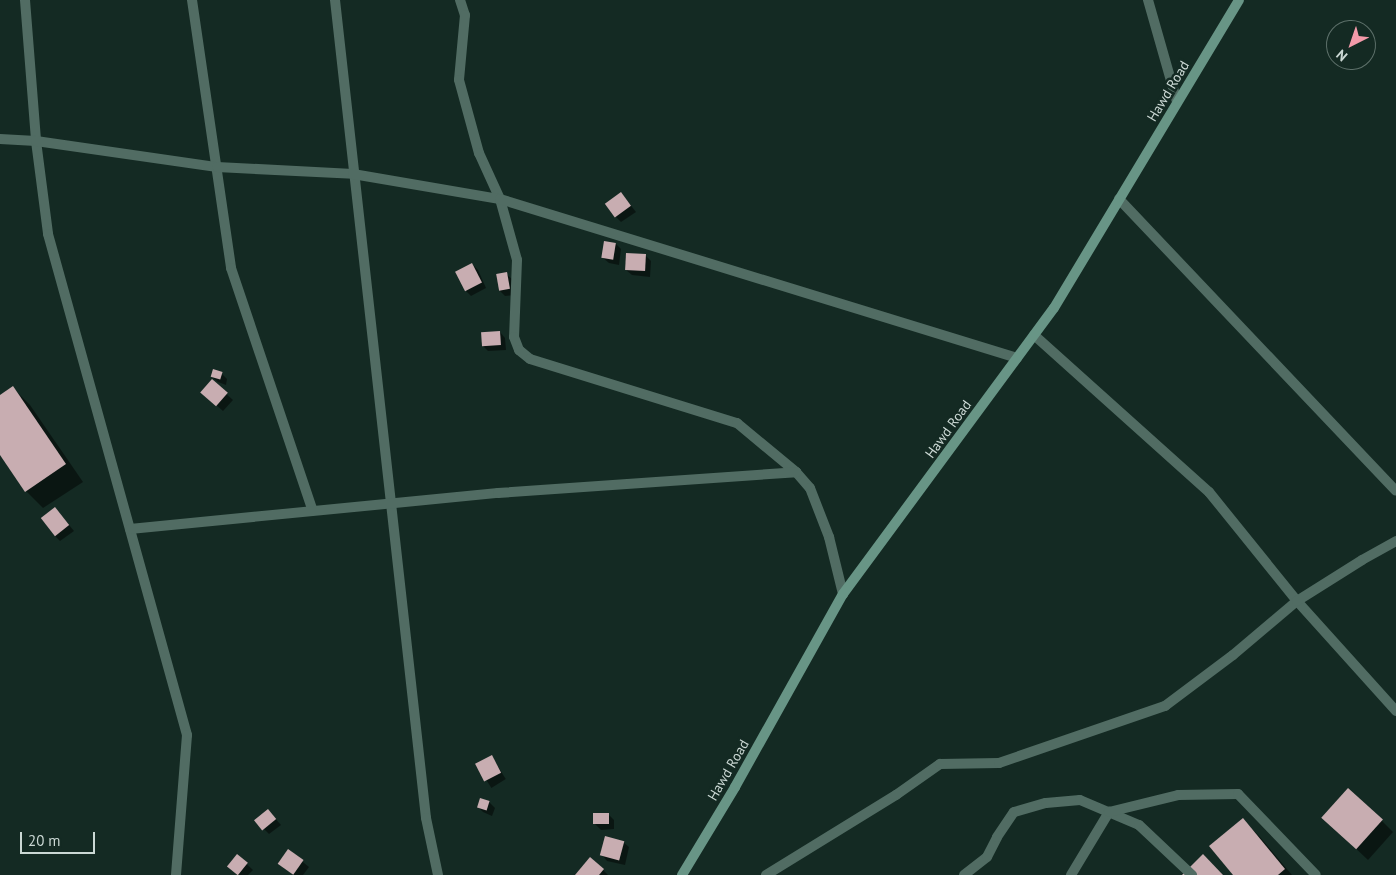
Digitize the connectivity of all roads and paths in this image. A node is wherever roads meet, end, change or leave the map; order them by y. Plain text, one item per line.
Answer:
1 (25, 0) edge
2 (192, 0) edge
3 (334, 0) edge
4 (460, 0) edge
5 (1148, 0) edge
6 (1239, 0) edge
7 (1177, 102) junction
8 (0, 140) edge
9 (36, 141) junction
10 (216, 167) junction
11 (353, 174) junction
12 (500, 199) junction
13 (1119, 199) junction
14 (1034, 335) junction
15 (1017, 358) junction
16 (796, 472) junction
17 (1396, 491) edge
18 (390, 505) junction
19 (313, 511) junction
20 (130, 529) junction
21 (1396, 542) edge
22 (844, 594) junction
23 (1297, 601) junction
24 (1396, 710) edge
25 (1109, 812) junction
26 (176, 875) edge
27 (438, 875) edge
28 (682, 875) edge
29 (766, 875) edge
30 (964, 875) edge
31 (1071, 875) edge
32 (1192, 875) edge
33 (1316, 875) edge

1 - 9 street
2 - 10 street
3 - 11 street
4 - 12 street
5 - 7 street
6 - 7 main road, Hawd Road
7 - 13 main road, Hawd Road
8 - 9 street
9 - 10 street
9 - 20 street
10 - 11 street
10 - 19 street
11 - 12 street
11 - 18 street
12 - 15 street
12 - 16 street
13 - 14 main road, Hawd Road
13 - 17 street
14 - 15 main road, Hawd Road
14 - 23 street
15 - 22 main road, Hawd Road
16 - 18 street
16 - 22 street
18 - 19 street
18 - 27 street
19 - 20 street
20 - 26 street
21 - 23 street
22 - 28 main road, Hawd Road
23 - 24 street
23 - 29 street
25 - 30 street
25 - 31 street
25 - 32 street
25 - 33 street

